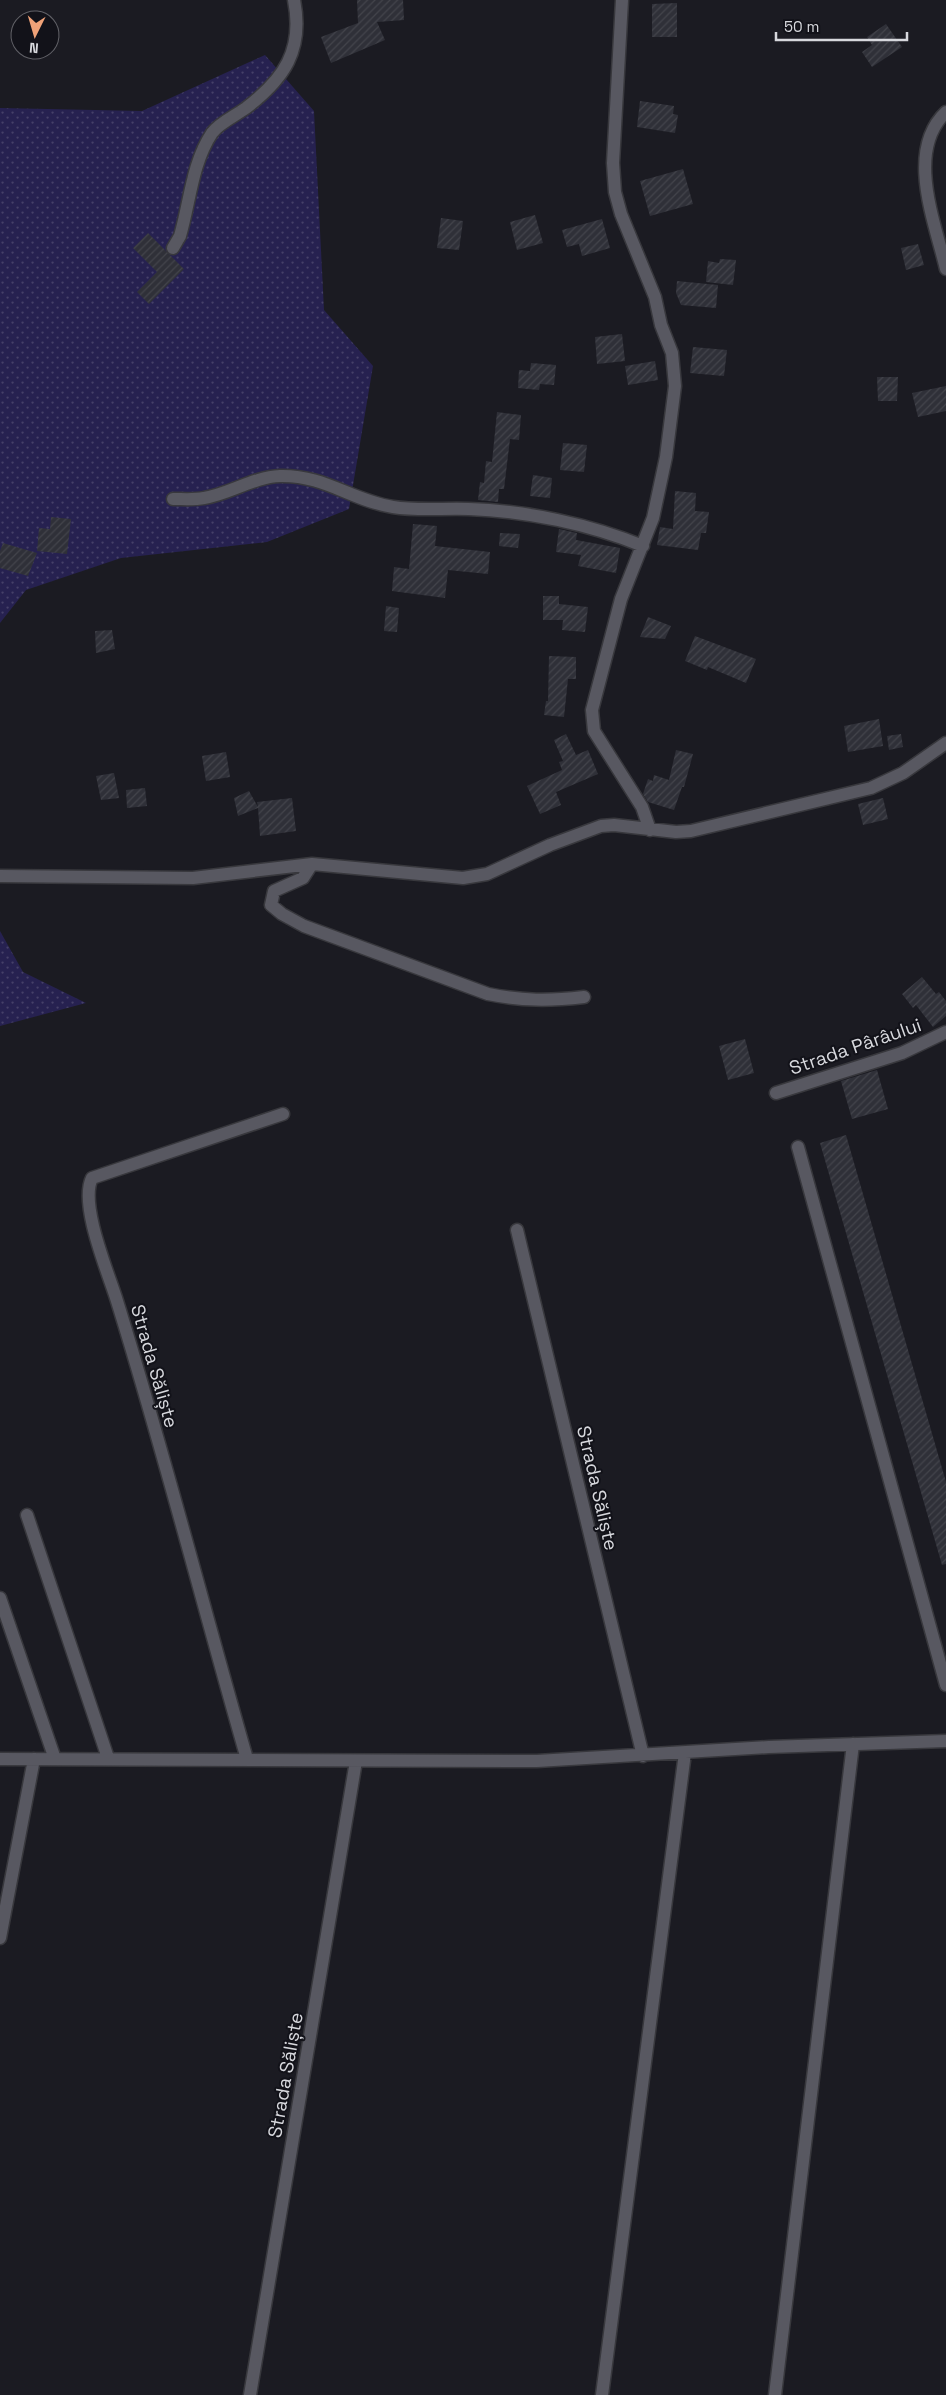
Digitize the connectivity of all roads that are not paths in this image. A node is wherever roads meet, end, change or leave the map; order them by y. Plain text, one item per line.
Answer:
1 (294, 0) edge
2 (622, 0) edge
3 (946, 112) edge
4 (173, 248) dead end
5 (946, 269) edge
6 (173, 499) dead end
7 (643, 546) junction
8 (946, 742) edge
9 (650, 830) junction
10 (312, 864) junction
11 (0, 876) edge
12 (584, 997) dead end
13 (946, 1032) edge
14 (776, 1093) dead end
15 (283, 1114) dead end
16 (798, 1147) dead end
17 (517, 1230) dead end
18 (27, 1515) dead end
19 (0, 1598) edge
20 (946, 1685) edge
21 (946, 1741) edge
22 (853, 1744) junction
23 (685, 1753) junction
24 (643, 1756) junction
25 (108, 1758) junction
26 (0, 1759) edge
27 (34, 1759) junction
28 (55, 1759) junction
29 (247, 1759) junction
30 (356, 1761) junction
31 (0, 1938) edge
32 (250, 2395) edge
33 (602, 2395) edge
34 (775, 2395) edge

1 - 4 street
2 - 7 street
3 - 5 street
6 - 7 street
7 - 9 street
8 - 9 street
9 - 10 street
10 - 11 street
10 - 12 street
13 - 14 street, Strada Pârâului
15 - 29 street, Strada Săliște
16 - 20 street
17 - 24 street, Strada Săliște
18 - 25 street
19 - 28 street
21 - 22 street
22 - 23 street
22 - 34 street
23 - 24 street
23 - 33 street
24 - 30 street
25 - 28 street
25 - 29 street
26 - 27 street
27 - 28 street
27 - 31 street
29 - 30 street
30 - 32 street, Strada Săliște

